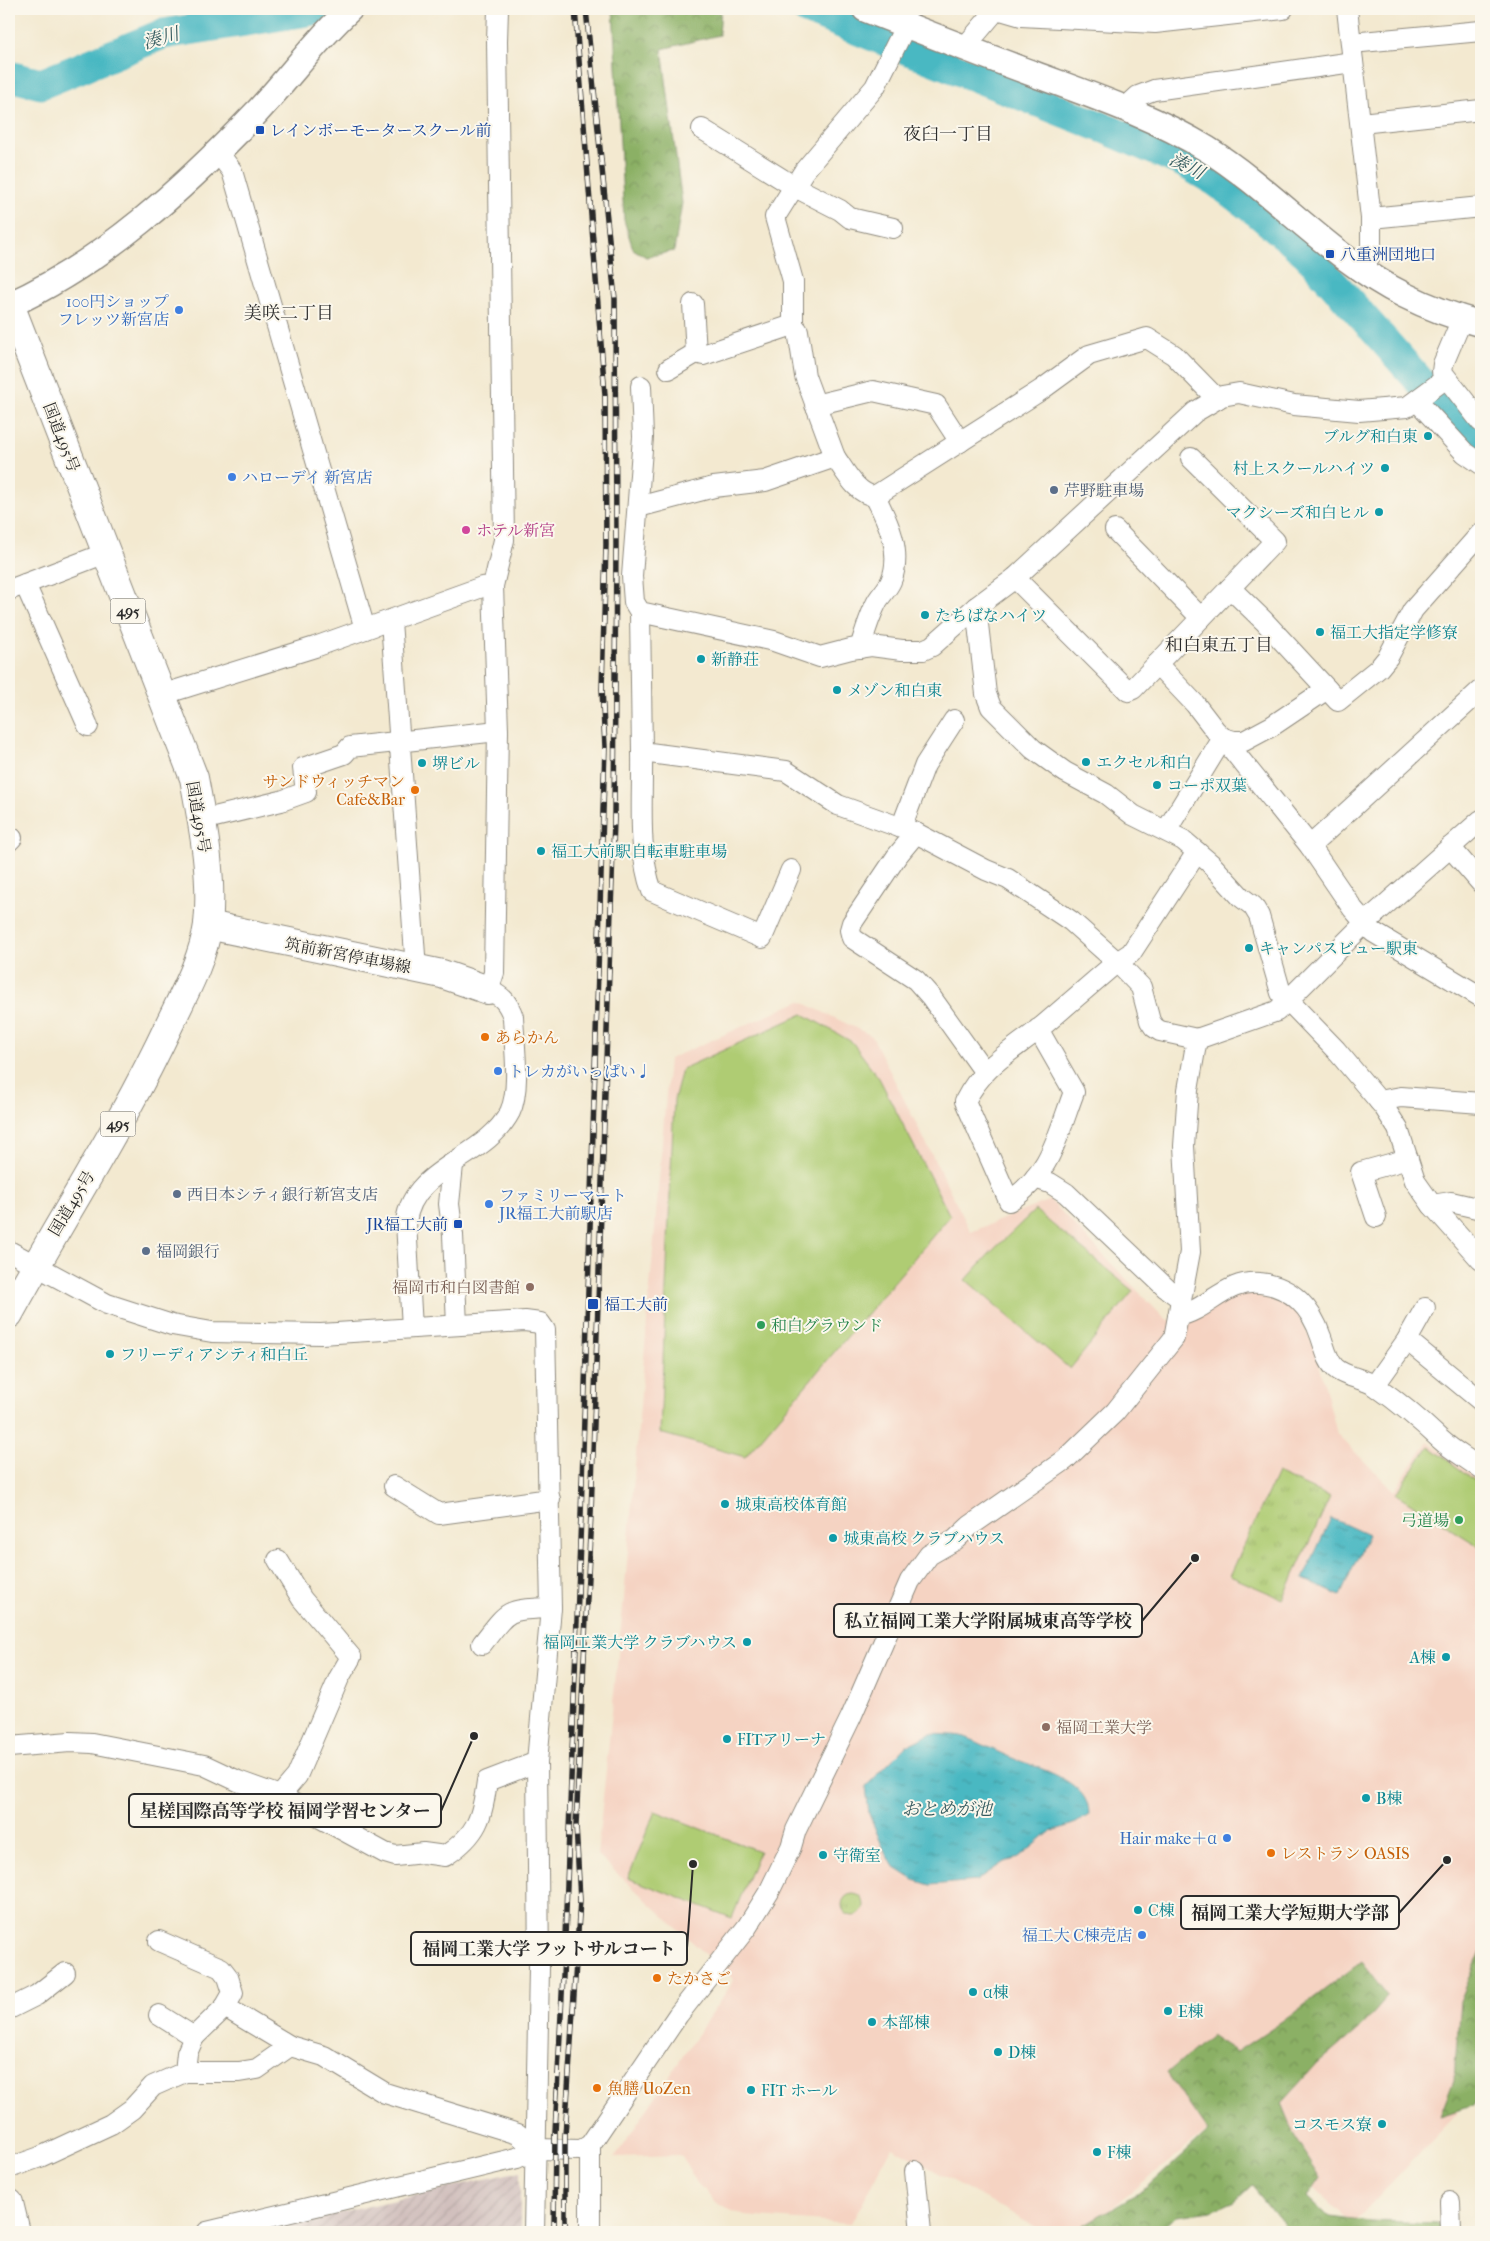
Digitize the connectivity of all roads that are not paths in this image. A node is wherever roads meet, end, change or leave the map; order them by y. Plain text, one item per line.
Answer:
1 (350, 9) edge
2 (498, 9) edge
3 (865, 9) edge
4 (997, 9) edge
5 (1284, 9) edge
6 (1347, 9) edge
7 (1155, 16) edge
8 (906, 25) junction
9 (1481, 31) edge
10 (964, 48) junction
11 (1352, 52) junction
12 (1125, 108) junction
13 (1481, 110) edge
14 (1361, 123) junction
15 (702, 129) dead end
16 (217, 151) junction
17 (795, 187) junction
18 (1481, 207) edge
19 (1371, 218) junction
20 (893, 228) dead end
21 (1362, 269) junction
22 (9, 304) edge
23 (694, 304) dead end
24 (1472, 321) edge
25 (793, 325) junction
26 (696, 353) junction
27 (669, 370) dead end
28 (1442, 381) junction
29 (641, 386) dead end
30 (1217, 399) junction
31 (1419, 399) junction
32 (815, 405) junction
33 (1481, 422) edge
34 (960, 442) junction
35 (835, 457) junction
36 (1191, 458) dead end
37 (1481, 464) edge
38 (874, 496) junction
39 (638, 507) junction
40 (1115, 530) dead end
41 (1481, 532) edge
42 (106, 553) junction
43 (1015, 578) junction
44 (494, 586) junction
45 (17, 587) edge
46 (1230, 588) junction
47 (976, 607) junction
48 (640, 612) junction
49 (1201, 618) junction
50 (391, 620) junction
51 (365, 629) junction
52 (860, 648) junction
53 (1157, 664) junction
54 (1327, 690) junction
55 (1481, 690) edge
56 (161, 695) junction
57 (954, 720) dead end
58 (88, 726) dead end
59 (498, 731) junction
60 (1223, 738) junction
61 (400, 742) junction
62 (642, 752) junction
63 (202, 820) junction
64 (1481, 820) edge
65 (909, 831) junction
66 (1166, 831) junction
67 (1310, 846) junction
68 (1450, 847) junction
69 (1198, 852) junction
70 (791, 870) dead end
71 (1481, 883) edge
72 (1365, 923) junction
73 (208, 925) junction
74 (1118, 962) junction
75 (416, 969) junction
76 (488, 990) junction
77 (1481, 997) edge
78 (1288, 1000) junction
79 (1038, 1030) junction
80 (1197, 1038) junction
81 (984, 1072) junction
82 (1379, 1101) junction
83 (1481, 1102) edge
84 (1408, 1159) junction
85 (453, 1165) junction
86 (1035, 1178) junction
87 (1432, 1205) junction
88 (1481, 1209) edge
89 (1376, 1217) dead end
90 (9, 1251) edge
91 (1481, 1260) edge
92 (35, 1267) junction
93 (1179, 1307) junction
94 (1425, 1308) dead end
95 (9, 1314) edge
96 (457, 1325) junction
97 (412, 1328) junction
98 (1407, 1340) junction
99 (1375, 1385) junction
100 (1481, 1401) edge
101 (1481, 1469) edge
102 (394, 1486) dead end
103 (550, 1499) junction
104 (278, 1560) dead end
105 (551, 1608) junction
106 (482, 1644) dead end
107 (9, 1746) edge
108 (537, 1762) junction
109 (280, 1796) junction
110 (159, 1942) dead end
111 (65, 1973) dead end
112 (225, 2007) junction
113 (9, 2009) edge
114 (159, 2015) dead end
115 (194, 2037) junction
116 (290, 2046) junction
117 (184, 2072) junction
118 (590, 2145) junction
119 (535, 2149) junction
120 (9, 2168) edge
121 (914, 2171) dead end
122 (1450, 2202) dead end
123 (9, 2203) edge
124 (16, 2232) edge
125 (207, 2232) edge
126 (534, 2232) edge
127 (590, 2232) edge
128 (921, 2232) edge
129 (1451, 2232) edge

1 - 16 street
2 - 44 street
3 - 8 street
4 - 7 street
4 - 10 street
5 - 7 street
6 - 11 street
8 - 10 street
8 - 17 street
9 - 11 street
10 - 12 street
11 - 12 street
11 - 14 street
12 - 21 street
13 - 14 street
14 - 19 street
15 - 17 street
16 - 22 street
16 - 51 street
17 - 20 street
17 - 25 street
18 - 19 street
19 - 21 street
21 - 24 street
22 - 42 main road, 国道495号 / 495
23 - 26 street
24 - 28 street
25 - 26 street
25 - 32 street
26 - 27 street
28 - 31 street
28 - 33 street
29 - 39 street
30 - 31 street
30 - 34 street
30 - 43 street
31 - 37 street
32 - 34 street
32 - 35 street
34 - 38 street
35 - 38 street
35 - 39 street
36 - 46 street
38 - 52 street
39 - 48 street
40 - 49 street
41 - 54 street
42 - 45 street
42 - 56 main road, 国道495号 / 495
43 - 47 street
43 - 53 street
44 - 50 street
44 - 59 street
45 - 58 street
46 - 49 street
46 - 54 street
47 - 52 street
47 - 66 street
48 - 52 street
48 - 62 street
49 - 53 street
50 - 51 street
50 - 61 street
51 - 56 street
53 - 60 street
54 - 60 street
55 - 67 street
56 - 63 main road, 国道495号 / 495
57 - 65 street
59 - 61 street
59 - 76 street
60 - 66 street
60 - 67 street
61 - 63 street
61 - 75 street
62 - 65 street
62 - 70 street
63 - 73 main road, 国道495号 / 495
64 - 68 street
65 - 74 street
65 - 81 street
66 - 69 street
67 - 72 street
68 - 71 street
68 - 72 street
69 - 74 street
69 - 78 street
72 - 77 street
72 - 78 street
73 - 75 main road, 筑前新宮停車場線
73 - 92 main road, 国道495号 / 495
74 - 79 street
74 - 80 street
75 - 76 main road, 筑前新宮停車場線
76 - 85 street
78 - 80 street
78 - 82 street
79 - 81 street
79 - 86 street
80 - 93 street
81 - 86 street
82 - 83 street
82 - 84 street
84 - 87 street
84 - 89 street
85 - 96 street
85 - 97 street
86 - 93 street
87 - 88 street
87 - 91 street
90 - 92 street
92 - 95 main road, 国道495号 / 495
92 - 97 street
93 - 99 street
93 - 118 street
94 - 98 street
96 - 97 street
96 - 103 street
98 - 99 street
98 - 100 street
99 - 101 street
102 - 103 street
103 - 105 street
104 - 109 street
105 - 106 street
105 - 108 street
107 - 109 street
108 - 109 street
108 - 119 street
110 - 112 street
111 - 113 street
112 - 115 street
112 - 116 street
114 - 115 street
115 - 117 street
116 - 117 street
116 - 119 street
117 - 120 street
118 - 119 street
118 - 127 street
119 - 125 street
119 - 126 street
121 - 128 street
122 - 129 street
123 - 124 main road

